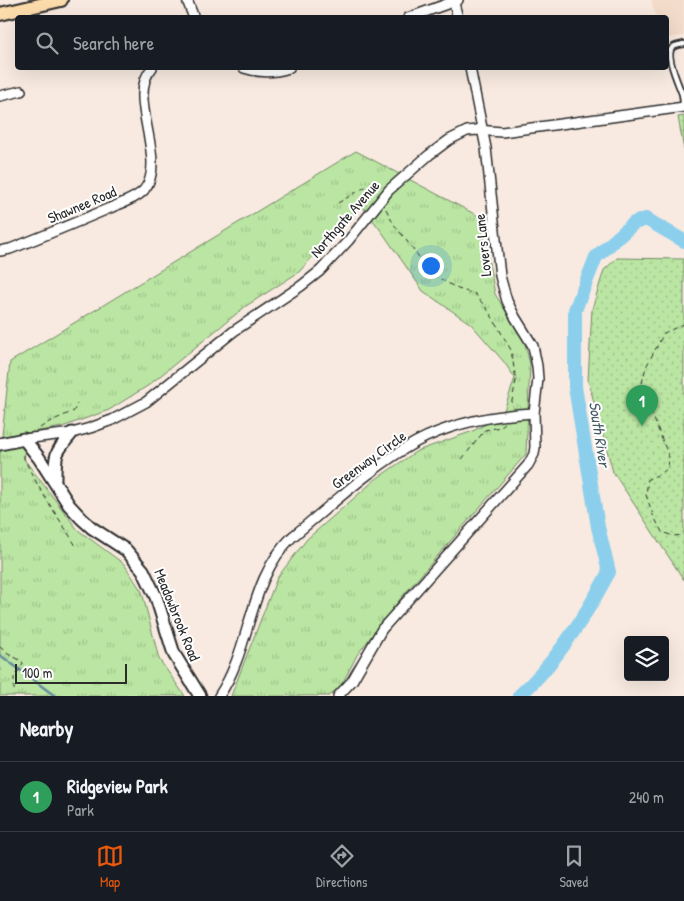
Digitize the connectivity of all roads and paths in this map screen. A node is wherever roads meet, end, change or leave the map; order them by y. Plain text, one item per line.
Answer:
1 (61, 0) edge
2 (186, 0) edge
3 (455, 0) edge
4 (0, 14) edge
5 (193, 15) edge
6 (416, 15) edge
7 (458, 15) edge
8 (684, 44) edge
9 (151, 70) edge
10 (252, 70) edge
11 (280, 70) edge
12 (470, 70) edge
13 (21, 91) dead end
14 (0, 96) edge
15 (684, 107) edge
16 (483, 130) junction
17 (383, 198) junction
18 (338, 203) dead end
19 (0, 251) edge
20 (684, 324) edge
21 (534, 413) junction
22 (510, 414) junction
23 (72, 433) junction
24 (24, 440) junction
25 (0, 444) edge
26 (462, 459) dead end
27 (55, 481) junction
28 (684, 535) edge
29 (0, 648) edge
30 (14, 690) dead end
31 (200, 696) edge
32 (219, 696) edge
33 (338, 696) edge

1 - 4 main road
2 - 5 street
3 - 6 street
3 - 7 street
8 - 15 lane
9 - 19 street, Shawnee Road
10 - 11 street
12 - 16 street, Lovers Lane
13 - 14 street
15 - 16 street, Northgate Avenue
16 - 17 street, Northgate Avenue
16 - 21 street, Lovers Lane
17 - 18 path
17 - 22 path
17 - 23 street, Northgate Avenue
20 - 28 path
21 - 22 street, Greenway Circle
21 - 33 street
22 - 26 path
22 - 32 street, Greenway Circle
23 - 24 street, Northgate Avenue
23 - 27 street
24 - 25 street, Northgate Avenue
24 - 27 street, Meadowbrook Road
27 - 31 street, Meadowbrook Road
29 - 30 path

